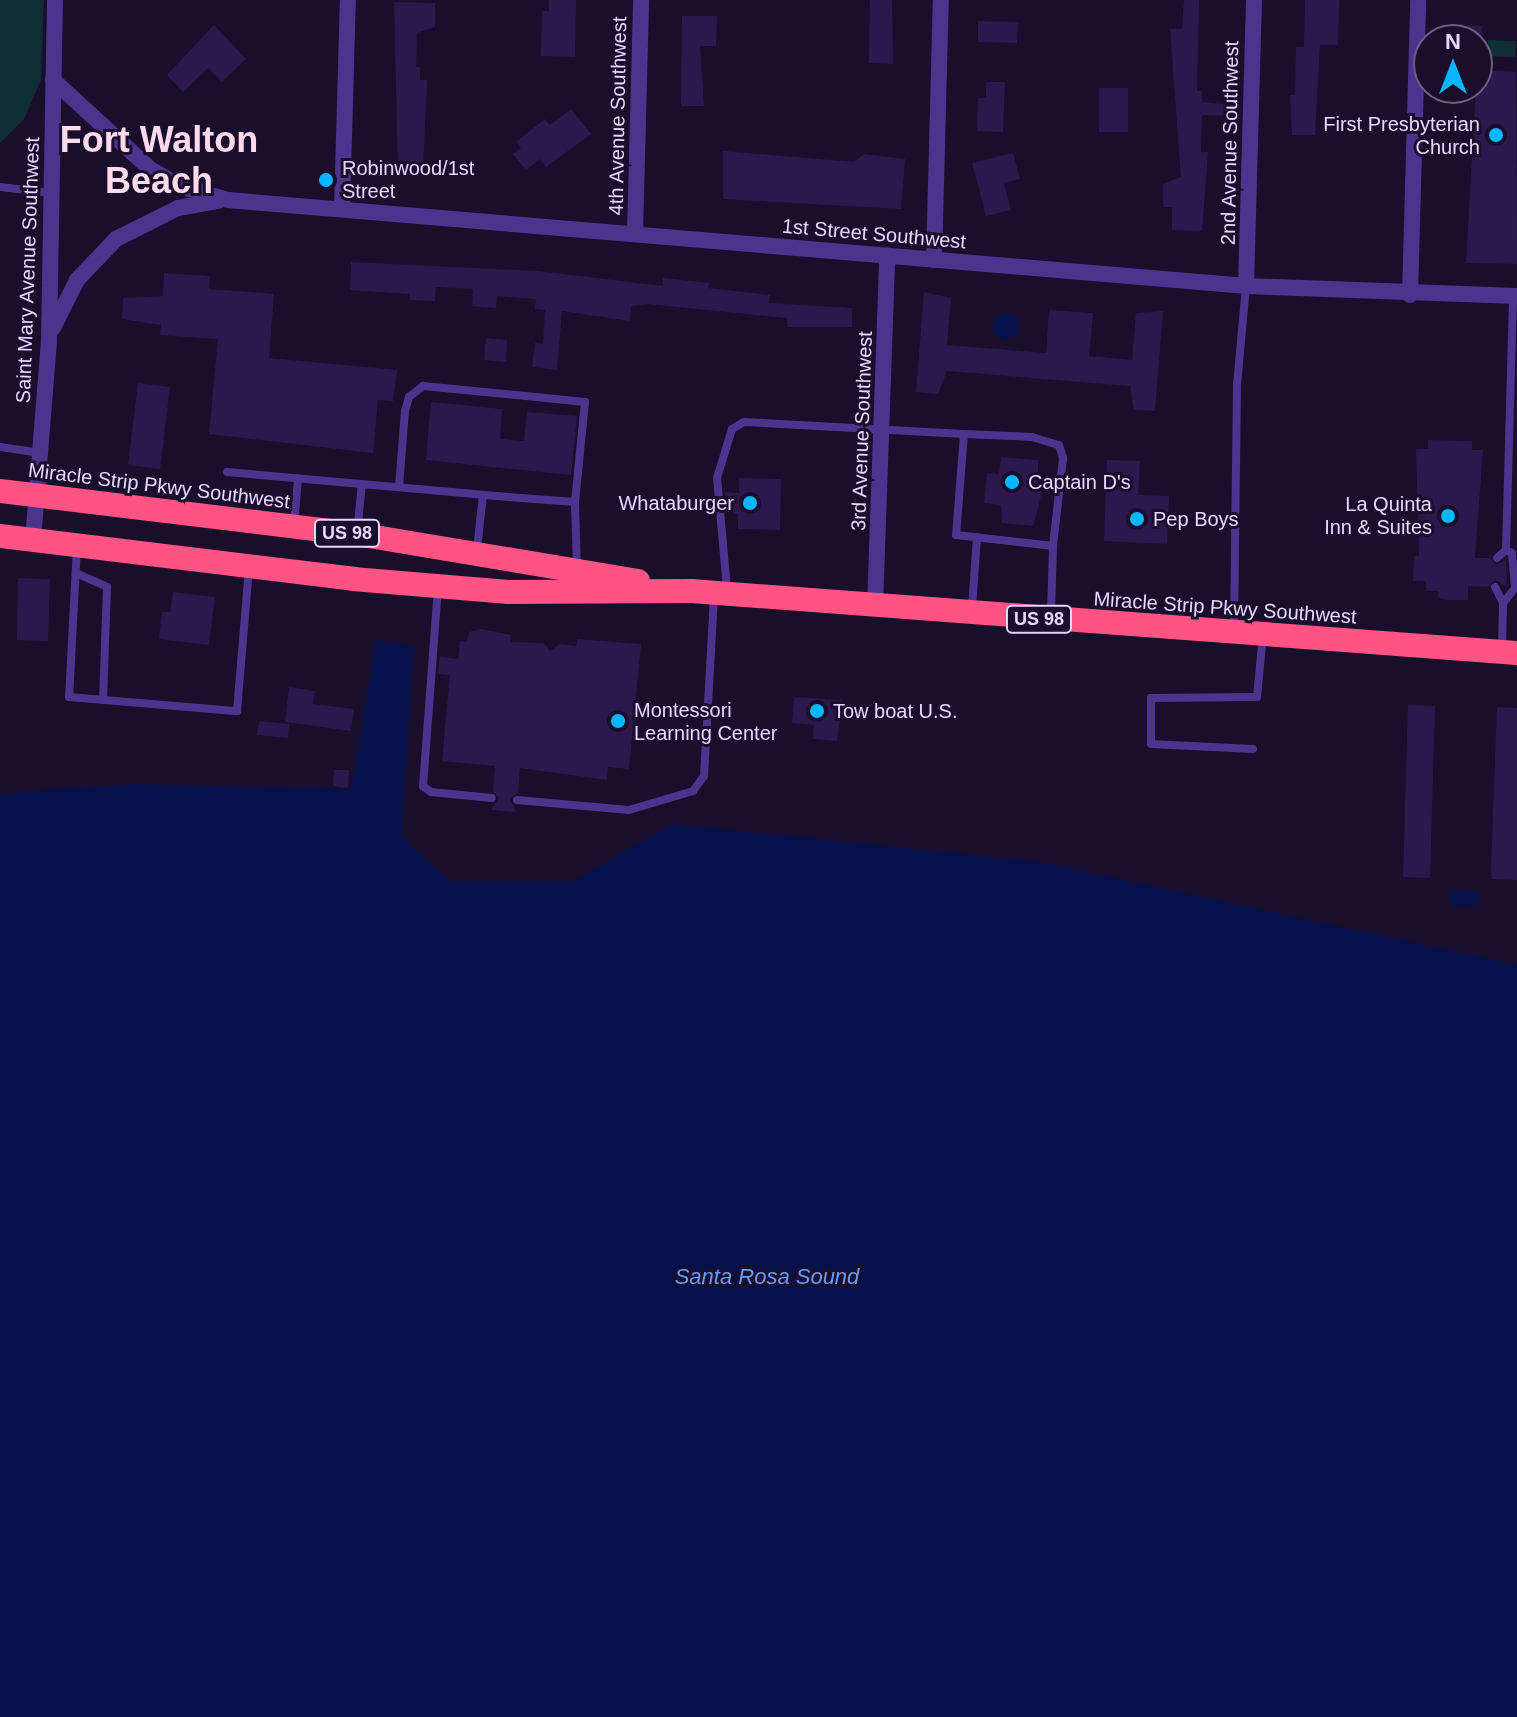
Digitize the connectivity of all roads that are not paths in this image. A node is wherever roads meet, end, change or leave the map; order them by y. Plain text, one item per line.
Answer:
1 (55, 0) edge
2 (348, 0) edge
3 (641, 0) edge
4 (941, 0) edge
5 (1254, 0) edge
6 (1418, 0) edge
7 (53, 80) junction
8 (0, 187) edge
9 (52, 193) junction
10 (228, 200) junction
11 (342, 209) junction
12 (635, 234) junction
13 (887, 255) junction
14 (934, 260) junction
15 (1246, 286) junction
16 (1410, 295) junction
17 (1515, 296) edge
18 (49, 340) junction
19 (882, 428) junction
20 (964, 434) junction
21 (0, 447) edge
22 (42, 453) junction
23 (227, 472) dead end
24 (298, 478) junction
25 (362, 484) junction
26 (399, 487) junction
27 (0, 491) edge
28 (483, 495) junction
29 (38, 496) junction
30 (575, 502) junction
31 (294, 526) junction
32 (357, 534) junction
33 (0, 536) edge
34 (977, 537) junction
35 (33, 540) junction
36 (77, 545) junction
37 (1053, 546) junction
38 (1506, 550) junction
39 (477, 551) junction
40 (1497, 558) dead end
41 (250, 567) junction
42 (577, 569) junction
43 (76, 573) junction
44 (438, 586) junction
45 (1495, 587) dead end
46 (711, 593) junction
47 (1503, 603) junction
48 (875, 607) junction
49 (972, 614) junction
50 (1051, 619) junction
51 (1233, 632) junction
52 (1263, 634) junction
53 (1510, 653) edge
54 (103, 700) junction
55 (1253, 749) dead end
56 (492, 798) dead end
57 (517, 800) dead end

1 - 7 street, Saint Mary Avenue Southwest
2 - 11 street
3 - 12 street, 4th Avenue Southwest
4 - 14 street
5 - 15 street, 2nd Avenue Southwest
6 - 16 street
7 - 9 street, Saint Mary Avenue Southwest
7 - 10 street, 1st Street Southwest
8 - 9 lane
9 - 18 street, Saint Mary Avenue Southwest
10 - 11 street, 1st Street Southwest
10 - 18 street, 1st Street Southwest
11 - 12 street, 1st Street Southwest
12 - 13 street, 1st Street Southwest
13 - 14 street, 1st Street Southwest
13 - 19 street, 3rd Avenue Southwest
14 - 15 street, 1st Street Southwest
15 - 16 street, 1st Street Southwest
15 - 51 lane
16 - 17 street, 1st Street Southwest
17 - 38 lane
18 - 22 street, Saint Mary Avenue Southwest
19 - 20 lane
19 - 46 lane
19 - 48 street, 3rd Avenue Southwest
20 - 34 lane
20 - 37 lane
21 - 22 lane
22 - 29 street, Saint Mary Avenue Southwest
23 - 24 lane
24 - 25 lane
24 - 31 lane
25 - 26 lane
25 - 32 lane
26 - 28 lane
26 - 30 lane
27 - 29 highway, Miracle Strip Pkwy Southwest / US 98
28 - 30 lane
28 - 39 lane
29 - 31 highway, Miracle Strip Pkwy Southwest / US 98
29 - 35 street, Saint Mary Avenue Southwest
30 - 42 lane
31 - 32 highway, Miracle Strip Pkwy Southwest / US 98
32 - 39 highway, Miracle Strip Pkwy Southwest / US 98
33 - 35 highway, Miracle Strip Pkwy Southwest / US 98
34 - 37 lane
34 - 49 lane
35 - 36 highway, Miracle Strip Pkwy Southwest / US 98
36 - 41 highway, Miracle Strip Pkwy Southwest / US 98
36 - 43 lane
37 - 50 lane
38 - 40 lane
38 - 47 lane
39 - 42 highway, Miracle Strip Pkwy Southwest / US 98
41 - 44 highway, Miracle Strip Pkwy Southwest / US 98
41 - 54 lane
42 - 46 highway, Miracle Strip Pkwy Southwest / US 98
43 - 54 lane
43 - 54 lane
44 - 46 highway, Miracle Strip Pkwy Southwest / US 98
44 - 56 lane
45 - 47 lane
46 - 48 highway, Miracle Strip Pkwy Southwest / US 98
46 - 57 lane
47 - 53 lane
48 - 49 highway, Miracle Strip Pkwy Southwest / US 98
49 - 50 highway, Miracle Strip Pkwy Southwest / US 98
50 - 51 highway, Miracle Strip Pkwy Southwest / US 98
51 - 52 highway, Miracle Strip Pkwy Southwest / US 98
52 - 53 highway, Miracle Strip Pkwy Southwest / US 98
52 - 55 lane

